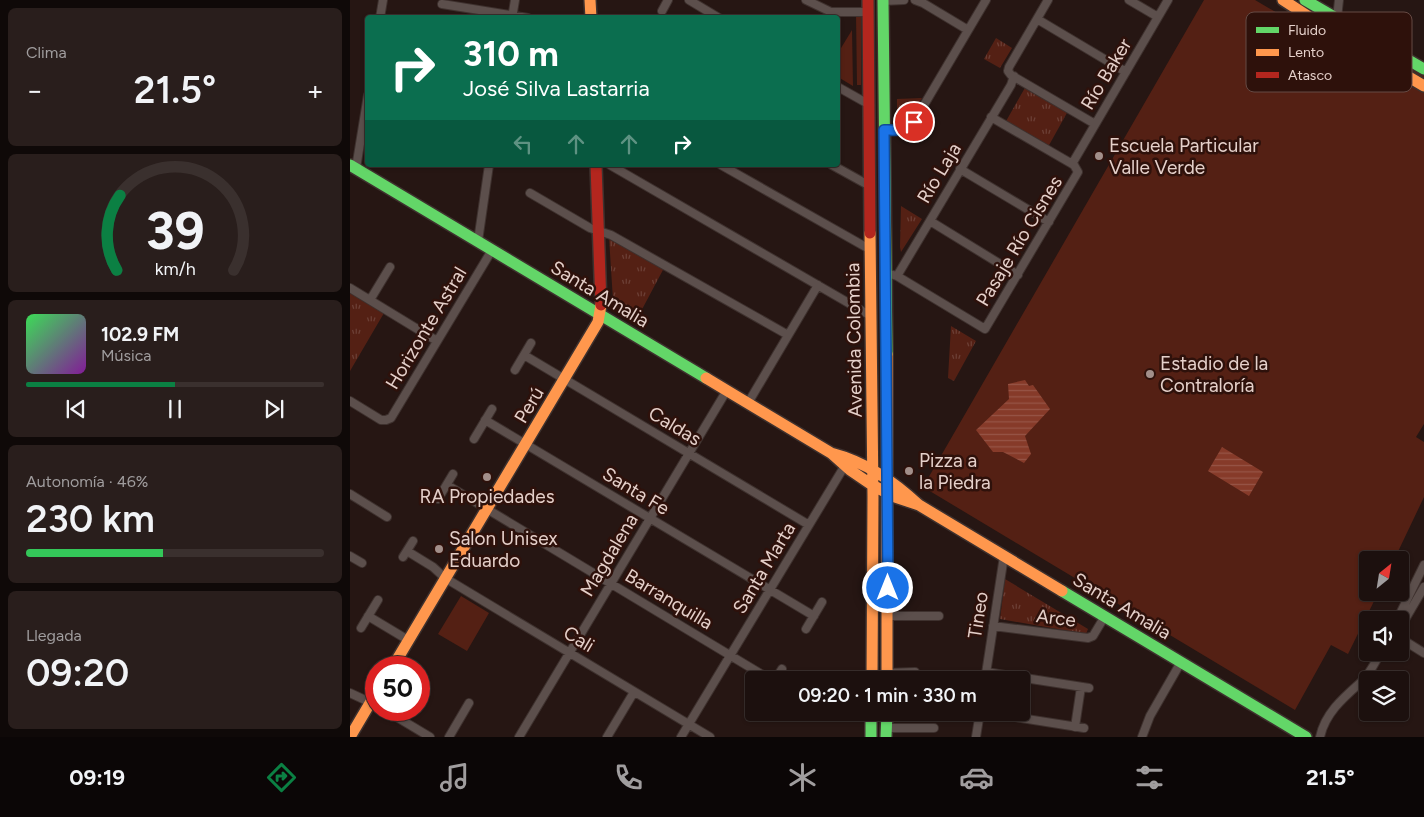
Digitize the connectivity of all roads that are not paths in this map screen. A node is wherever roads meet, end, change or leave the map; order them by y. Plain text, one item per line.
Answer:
1 (383, 0) edge
2 (515, 0) edge
3 (590, 0) edge
4 (668, 0) edge
5 (689, 0) edge
6 (806, 0) edge
7 (883, 0) edge
8 (904, 0) edge
9 (915, 0) edge
10 (986, 0) edge
11 (1048, 0) edge
12 (1129, 0) edge
13 (1168, 0) edge
14 (1283, 0) edge
15 (1305, 0) edge
16 (442, 4) dead end
17 (868, 6) edge
18 (662, 10) dead end
19 (1302, 12) edge
20 (1326, 12) edge
21 (380, 15) edge
22 (507, 15) edge
23 (513, 15) edge
24 (591, 15) edge
25 (714, 15) edge
26 (1158, 17) junction
27 (1037, 19) junction
28 (968, 30) junction
29 (1412, 62) edge
30 (1424, 69) edge
31 (1126, 72) junction
32 (1011, 74) junction
33 (1412, 79) edge
34 (1424, 86) edge
35 (840, 88) edge
36 (870, 105) junction
37 (365, 109) edge
38 (992, 117) junction
39 (1095, 124) junction
40 (884, 130) junction
41 (353, 166) edge
42 (489, 167) edge
43 (596, 167) edge
44 (613, 167) edge
45 (725, 167) edge
46 (836, 167) edge
47 (1075, 167) junction
48 (960, 169) junction
49 (870, 186) junction
50 (530, 193) dead end
51 (930, 221) junction
52 (1049, 222) junction
53 (598, 230) junction
54 (478, 241) junction
55 (492, 250) junction
56 (871, 250) junction
57 (390, 267) dead end
58 (892, 274) junction
59 (1018, 275) junction
60 (818, 285) junction
61 (350, 288) edge
62 (370, 300) junction
63 (600, 314) junction
64 (872, 316) junction
65 (788, 335) junction
66 (437, 341) junction
67 (531, 343) dead end
68 (524, 355) junction
69 (515, 370) dead end
70 (564, 379) junction
71 (727, 390) junction
72 (350, 401) edge
73 (748, 403) junction
74 (492, 409) dead end
75 (485, 420) junction
76 (474, 439) dead end
77 (526, 444) junction
78 (689, 453) junction
79 (831, 453) junction
80 (844, 466) junction
81 (873, 471) junction
82 (453, 474) dead end
83 (888, 479) junction
84 (873, 484) junction
85 (446, 485) junction
86 (888, 493) junction
87 (350, 494) edge
88 (438, 498) dead end
89 (919, 505) junction
90 (487, 509) junction
91 (387, 517) dead end
92 (650, 518) junction
93 (809, 525) junction
94 (413, 541) dead end
95 (350, 556) edge
96 (1004, 556) junction
97 (362, 563) dead end
98 (1424, 565) edge
99 (445, 578) junction
100 (1416, 581) junction
101 (611, 584) junction
102 (1424, 586) edge
103 (770, 590) junction
104 (378, 600) dead end
105 (822, 602) dead end
106 (1401, 611) edge
107 (1409, 612) edge
108 (368, 616) junction
109 (814, 616) junction
110 (888, 616) junction
111 (939, 616) dead end
112 (1105, 616) junction
113 (993, 626) junction
114 (361, 628) dead end
115 (806, 629) dead end
116 (408, 640) junction
117 (1409, 643) edge
118 (1424, 652) edge
119 (569, 653) junction
120 (730, 655) junction
121 (399, 656) edge
122 (1181, 662) junction
123 (756, 671) edge
124 (872, 671) edge
125 (887, 671) edge
126 (986, 671) edge
127 (1030, 681) edge
128 (1359, 687) edge
129 (634, 692) junction
130 (350, 693) edge
131 (365, 699) edge
132 (469, 703) dead end
133 (365, 715) edge
134 (1030, 719) edge
135 (403, 721) edge
136 (871, 721) edge
137 (979, 721) edge
138 (689, 724) junction
139 (1075, 726) junction
140 (934, 728) dead end
141 (1084, 728) dead end
142 (886, 733) edge
143 (350, 737) edge
144 (430, 737) edge
145 (449, 737) edge
146 (519, 737) edge
147 (607, 737) edge
148 (681, 737) edge
149 (710, 737) edge
150 (871, 737) edge
151 (976, 737) edge
152 (1142, 737) edge
153 (1306, 737) edge
154 (1320, 737) edge

1 - 21 street
2 - 23 street
3 - 24 street
4 - 18 street
5 - 25 street
6 - 17 street
7 - 8 street
7 - 40 street, Avenida Colombia
9 - 28 street
10 - 28 street
11 - 27 street, Río Laja
12 - 26 street
13 - 26 street, Río Baker
14 - 19 street
15 - 20 street
16 - 22 street
17 - 36 street, Avenida Colombia
26 - 31 street, Río Baker
27 - 31 street
27 - 32 street, Río Laja
28 - 40 street
29 - 30 street
31 - 39 street, Río Baker
32 - 38 street, Río Laja
32 - 39 street
33 - 34 street
35 - 36 street
36 - 49 street, Avenida Colombia
37 - 41 street
38 - 47 street
38 - 48 street, Río Laja
39 - 47 street, Río Baker
40 - 58 street, Avenida Colombia
41 - 54 street, Santa Amalia
42 - 54 street
43 - 53 street, Perú
44 - 60 street
45 - 56 street
46 - 49 street
47 - 52 street, Pasaje Río Cisnes
48 - 51 street, Río Laja
48 - 52 street
49 - 56 street, Avenida Colombia
50 - 53 street
51 - 58 street, Río Laja
51 - 59 street
52 - 59 street, Pasaje Río Cisnes
53 - 63 street, Perú
53 - 65 street
54 - 55 street, Santa Amalia
55 - 63 street, Santa Amalia
55 - 66 street, Horizonte Astral
56 - 64 street, Avenida Colombia
57 - 62 street
58 - 59 street, Pasaje Río Cisnes
58 - 83 street, Avenida Colombia
60 - 64 street
60 - 65 street
61 - 62 street
62 - 66 street
63 - 70 street, Perú
63 - 71 street, Santa Amalia
64 - 81 street, Avenida Colombia
65 - 73 street
66 - 72 street, Horizonte Astral
67 - 68 street
68 - 69 street
68 - 70 street, Caldas
70 - 77 street, Perú
70 - 78 street, Caldas
71 - 73 street, Santa Amalia
71 - 78 street, Magdalena
73 - 79 street, Santa Amalia
74 - 75 street
75 - 76 street
75 - 77 street, Santa Fe
77 - 90 street, Perú
77 - 92 street, Santa Fe
78 - 92 street, Magdalena
78 - 93 street, Caldas
79 - 80 street, Santa Amalia
79 - 81 street, Santa Amalia
80 - 84 street, Santa Amalia
80 - 93 street, Santa Marta
81 - 83 street, Santa Amalia
81 - 84 street, Avenida Colombia
82 - 85 street
83 - 86 street, Avenida Colombia
83 - 89 street, Santa Amalia
84 - 86 street, Santa Amalia
84 - 124 street, Avenida Colombia
85 - 88 street
85 - 90 street, Barranquilla
86 - 89 street, Santa Amalia
86 - 110 street, Avenida Colombia
87 - 91 street
89 - 96 street, Santa Amalia
90 - 99 street, Perú
90 - 101 street, Barranquilla
92 - 101 street, Magdalena
92 - 103 street, Santa Fe
93 - 103 street, Santa Marta
94 - 99 street, Cali
95 - 97 street
96 - 112 street, Santa Amalia
96 - 113 street, Tineo
98 - 100 street
99 - 116 street, Perú
99 - 119 street, Cali
100 - 102 street
100 - 106 street
101 - 119 street, Magdalena
101 - 120 street, Barranquilla
102 - 107 street
103 - 109 street, Santa Fe
103 - 120 street, Santa Marta
104 - 108 street
105 - 109 street
108 - 114 street
108 - 116 street
109 - 115 street
110 - 111 street
110 - 125 street, Avenida Colombia
112 - 113 street, Arce
112 - 122 street, Santa Amalia
113 - 126 street, Tineo
116 - 121 street, Perú
117 - 118 street
119 - 129 street, Cali
119 - 146 street, Magdalena
120 - 123 street, Barranquilla
120 - 138 street, Santa Marta
122 - 152 street
122 - 153 street, Santa Amalia
127 - 139 street
128 - 154 street
129 - 138 street, Cali
129 - 147 street
130 - 131 street
132 - 145 street
133 - 143 street
134 - 139 street
135 - 144 street
136 - 150 street
137 - 151 street
138 - 148 street, Santa Marta
138 - 149 street, Cali
139 - 141 street
140 - 142 street

